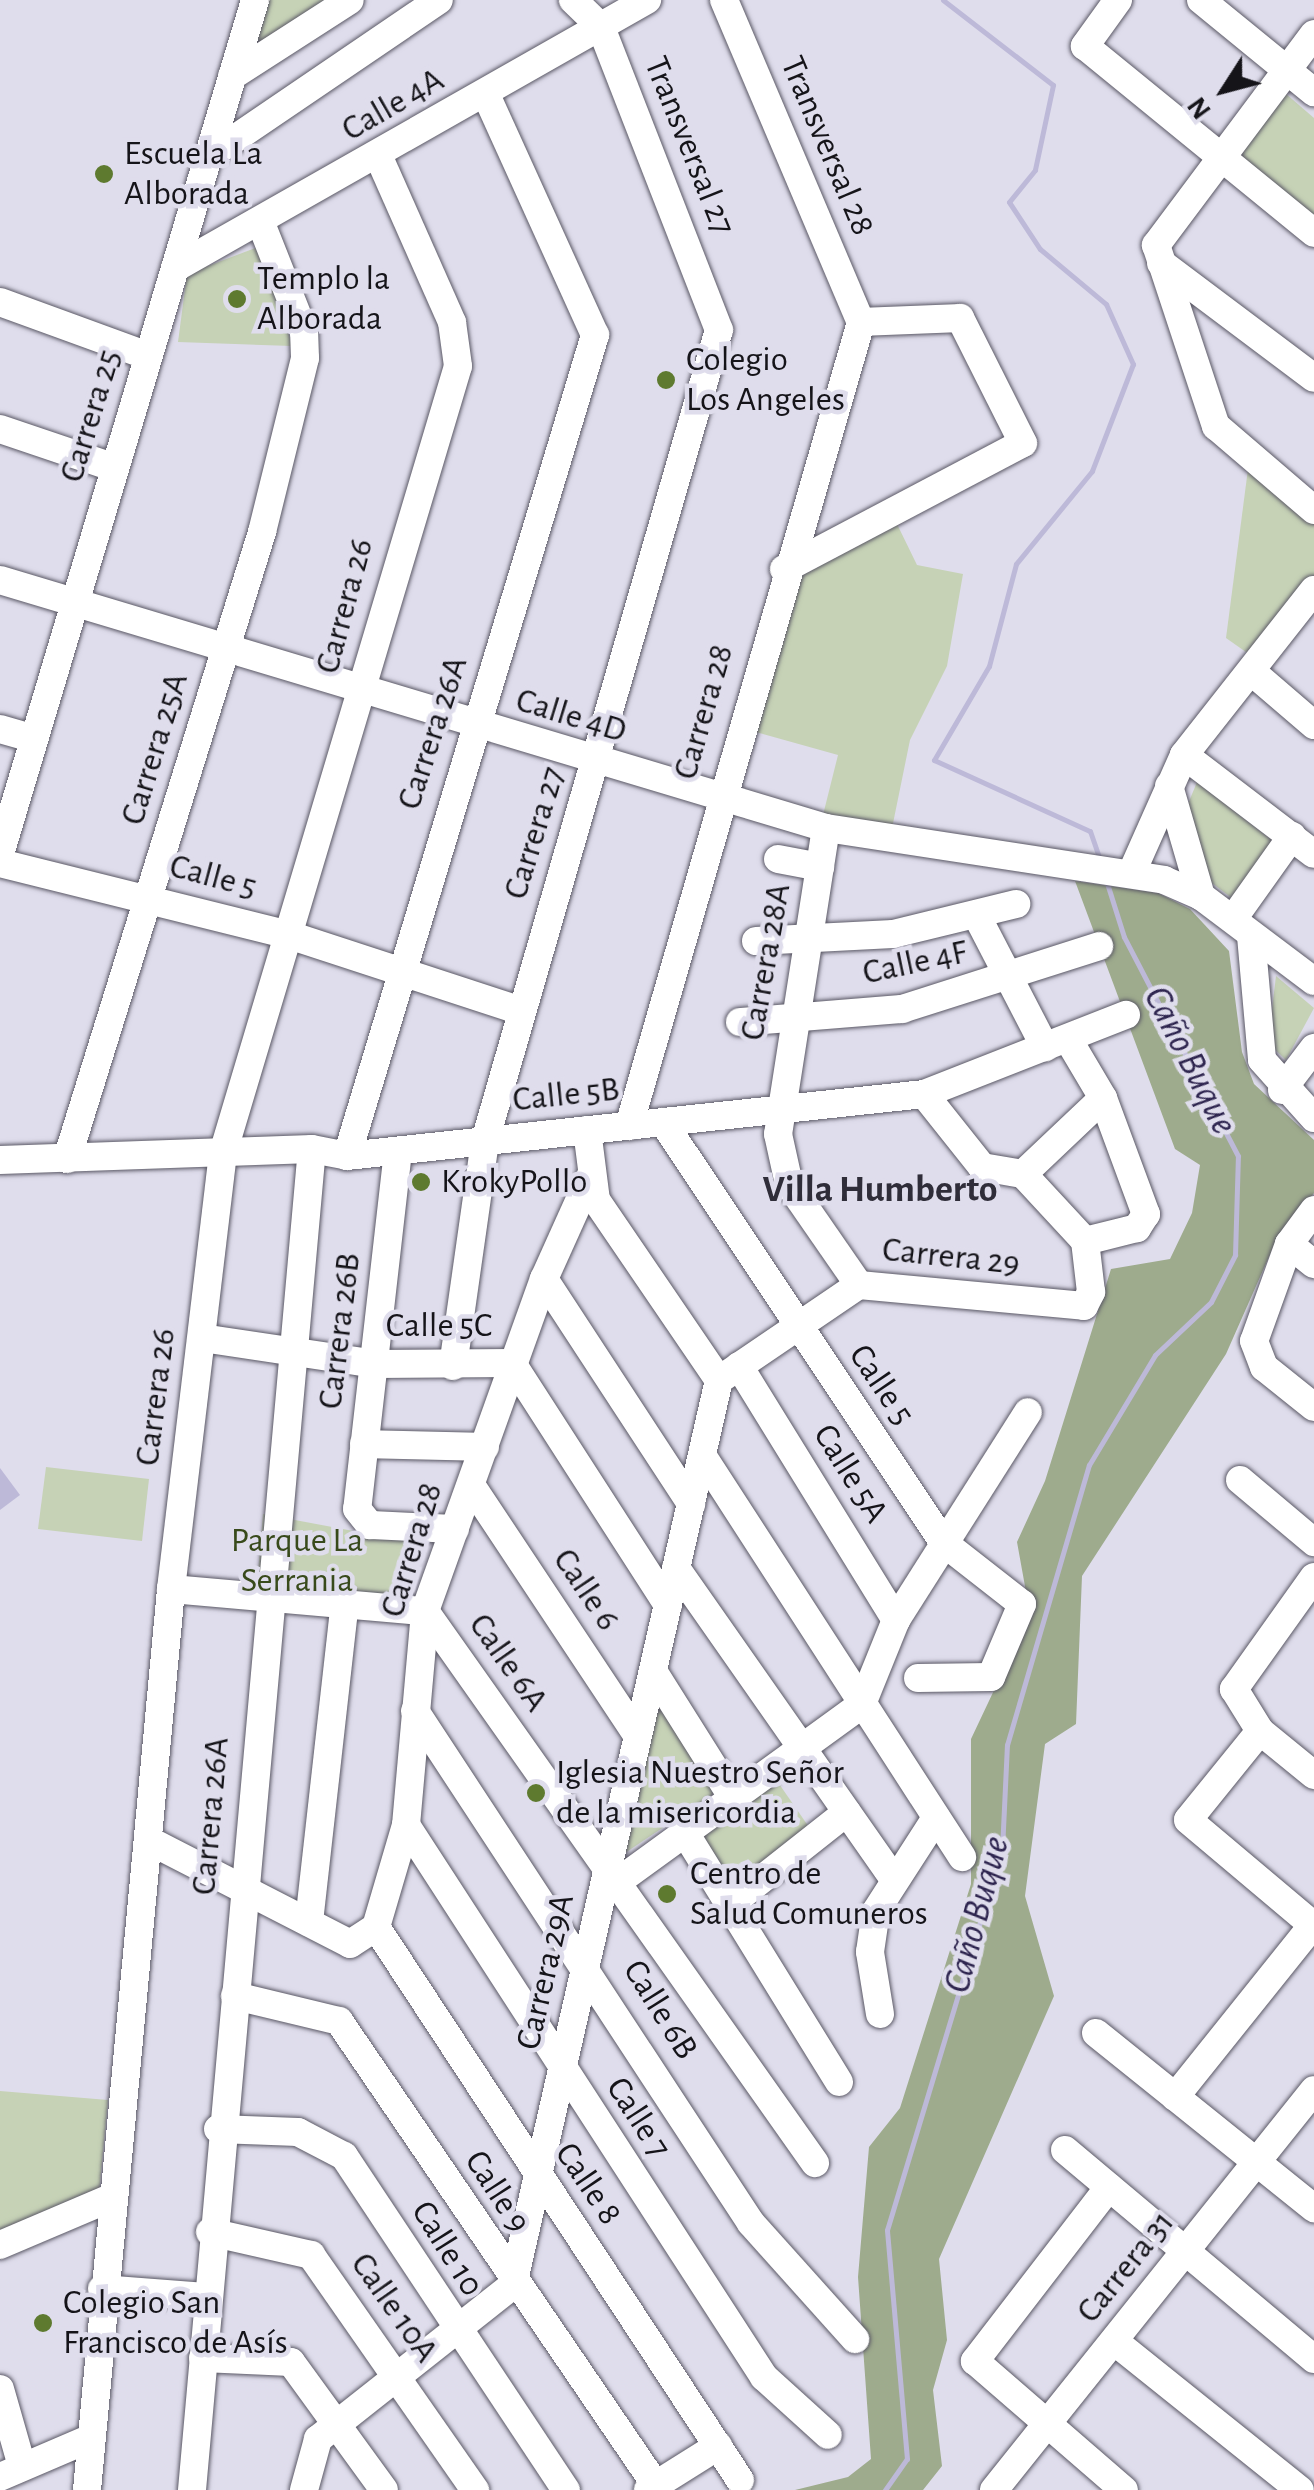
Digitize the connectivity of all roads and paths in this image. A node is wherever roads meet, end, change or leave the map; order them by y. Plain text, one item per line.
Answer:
1 (254, 0) edge
2 (350, 0) edge
3 (439, 0) edge
4 (573, 0) edge
5 (646, 0) edge
6 (724, 0) edge
7 (1118, 0) edge
8 (1201, 0) edge
9 (601, 27) junction
10 (1314, 34) edge
11 (1285, 68) junction
12 (232, 76) junction
13 (1314, 92) edge
14 (486, 94) junction
15 (1219, 156) junction
16 (208, 157) junction
17 (379, 157) junction
18 (262, 226) junction
19 (1314, 234) edge
20 (1159, 259) junction
21 (174, 268) junction
22 (0, 302) edge
23 (861, 322) junction
24 (719, 330) joint
25 (148, 356) junction
26 (1314, 378) edge
27 (0, 428) edge
28 (115, 468) junction
29 (1314, 510) edge
30 (784, 568) junction
31 (0, 580) edge
32 (1314, 590) edge
33 (75, 602) junction
34 (225, 651) junction
35 (1251, 671) junction
36 (361, 692) junction
37 (1314, 725) edge
38 (474, 726) junction
39 (0, 729) edge
40 (34, 739) junction
41 (1184, 755) junction
42 (596, 763) junction
43 (1169, 786) junction
44 (719, 800) junction
45 (826, 828) junction
46 (1292, 836) junction
47 (0, 854) edge
48 (1314, 854) edge
49 (778, 859) dead end
50 (0, 863) edge
51 (820, 866) junction
52 (1126, 872) junction
53 (1201, 896) junction
54 (148, 899) junction
55 (1016, 904) dead end
56 (977, 916) junction
57 (1242, 928) junction
58 (292, 936) junction
59 (756, 941) dead end
60 (807, 942) junction
61 (1098, 946) dead end
62 (396, 972) junction
63 (1009, 981) junction
64 (1314, 981) edge
65 (519, 1010) junction
66 (1126, 1015) dead end
67 (740, 1022) dead end
68 (794, 1022) junction
69 (1056, 1043) junction
70 (1314, 1048) edge
71 (1282, 1090) junction
72 (924, 1094) junction
73 (1103, 1098) junction
74 (779, 1110) junction
75 (1314, 1118) edge
76 (663, 1122) junction
77 (630, 1126) junction
78 (587, 1130) junction
79 (485, 1141) junction
80 (312, 1149) junction
81 (398, 1151) junction
82 (222, 1153) junction
83 (347, 1156) junction
84 (66, 1159) junction
85 (0, 1160) edge
86 (1023, 1174) junction
87 (589, 1179) junction
88 (1314, 1210) edge
89 (1085, 1241) junction
90 (1289, 1244) junction
91 (1314, 1264) edge
92 (544, 1279) junction
93 (859, 1284) junction
94 (796, 1328) junction
95 (202, 1338) junction
96 (296, 1356) junction
97 (375, 1364) junction
98 (512, 1364) junction
99 (453, 1366) junction
100 (729, 1374) junction
101 (1314, 1406) edge
102 (1028, 1412) dead end
103 (364, 1444) junction
104 (485, 1447) junction
105 (702, 1455) junction
106 (1240, 1480) dead end
107 (471, 1486) junction
108 (691, 1504) junction
109 (455, 1529) junction
110 (1314, 1542) edge
111 (944, 1543) junction
112 (676, 1568) junction
113 (1314, 1577) edge
114 (170, 1590) junction
115 (271, 1593) junction
116 (345, 1601) junction
117 (668, 1604) junction
118 (425, 1611) junction
119 (1304, 1611) edge
120 (896, 1620) junction
121 (653, 1671) junction
122 (918, 1678) dead end
123 (862, 1704) junction
124 (415, 1711) junction
125 (1260, 1731) junction
126 (638, 1736) junction
127 (802, 1749) junction
128 (1314, 1775) edge
129 (732, 1798) junction
130 (847, 1812) junction
131 (936, 1818) junction
132 (406, 1825) junction
133 (684, 1831) junction
134 (148, 1840) junction
135 (962, 1857) dead end
136 (891, 1875) junction
137 (611, 1877) junction
138 (241, 1888) junction
139 (733, 1902) junction
140 (309, 1922) junction
141 (376, 1926) junction
142 (1314, 1926) edge
143 (586, 1964) junction
144 (235, 1996) junction
145 (880, 2014) dead end
146 (1096, 2033) dead end
147 (562, 2070) junction
148 (839, 2082) dead end
149 (1314, 2090) edge
150 (1175, 2097) junction
151 (218, 2129) junction
152 (1065, 2150) dead end
153 (816, 2163) dead end
154 (1258, 2163) junction
155 (538, 2177) junction
156 (1110, 2187) junction
157 (113, 2197) junction
158 (1314, 2208) edge
159 (210, 2232) junction
160 (0, 2245) edge
161 (1186, 2252) junction
162 (513, 2285) junction
163 (102, 2289) junction
164 (205, 2297) junction
165 (456, 2333) junction
166 (855, 2339) dead end
167 (1114, 2341) junction
168 (203, 2358) junction
169 (1314, 2359) edge
170 (396, 2377) junction
171 (0, 2389) edge
172 (336, 2422) junction
173 (1045, 2425) junction
174 (828, 2435) dead end
175 (92, 2438) junction
176 (718, 2446) junction
177 (11, 2472) edge
178 (740, 2480) dead end
179 (654, 2489) edge
180 (87, 2490) edge
181 (192, 2490) edge
182 (304, 2490) edge
183 (384, 2490) edge
184 (476, 2490) edge
185 (566, 2490) edge
186 (994, 2490) edge
187 (1124, 2490) edge
188 (1300, 2490) edge

1 - 12 street, Carrera 25
2 - 12 street
3 - 16 street
4 - 9 street, Transversal 27
5 - 9 street, Calle 4A
6 - 23 street, Transversal 28
7 - 15 street
8 - 11 street
9 - 14 street, Calle 4A
9 - 24 street, Transversal 27
10 - 11 street
11 - 13 street
11 - 15 street
12 - 16 street, Carrera 25
14 - 17 street, Calle 4A
14 - 38 street, Carrera 26A
15 - 19 street
15 - 20 street
16 - 21 street, Carrera 25
17 - 18 street, Calle 4A
17 - 36 street, Carrera 26
18 - 21 street, Calle 4A
18 - 34 street, Carrera 25A
20 - 26 street
20 - 29 street
21 - 25 street, Carrera 25
22 - 25 street
23 - 30 street, Carrera 28
23 - 30 street
24 - 42 street, Carrera 27
25 - 28 street, Carrera 25
27 - 28 street
28 - 33 street, Carrera 25
30 - 44 street, Carrera 28
31 - 33 street, Calle 4D
32 - 35 street
33 - 34 street, Calle 4D
33 - 40 street, Carrera 25
34 - 36 street, Calle 4D
34 - 54 street, Carrera 25A
35 - 37 street
35 - 41 street
36 - 38 street, Calle 4D
36 - 58 street, Carrera 26
38 - 42 street, Calle 4D
38 - 62 street, Carrera 26A
39 - 40 street
40 - 47 street, Carrera 25
41 - 43 street
41 - 46 street
42 - 44 street, Calle 4D
42 - 65 street, Carrera 27
43 - 52 street
43 - 53 street
44 - 45 street, Calle 4D
44 - 77 street, Carrera 28
45 - 51 street, Carrera 28A
45 - 52 street, Calle 4D
46 - 48 street
46 - 57 street
49 - 51 street
50 - 54 street, Calle 5
51 - 60 street, Carrera 28A
52 - 53 street, Calle 4D
53 - 57 street, Calle 4D
54 - 58 street, Calle 5
54 - 84 street, Carrera 25A
55 - 56 street
56 - 60 street
56 - 63 street
57 - 64 street, Calle 4D
57 - 71 street
58 - 62 street, Calle 5
58 - 82 street, Carrera 26
59 - 60 street
60 - 68 street, Carrera 28A
61 - 63 street, Calle 4F
62 - 65 street, Calle 5
62 - 83 street, Carrera 26A
63 - 68 street, Calle 4F
63 - 69 street
65 - 79 street, Carrera 27
66 - 69 street, Calle 5B
67 - 68 street, Calle 4F
68 - 74 street, Carrera 28A
69 - 72 street, Calle 5B
69 - 73 street
70 - 71 street
71 - 75 street
72 - 74 street, Calle 5B
72 - 86 street
73 - 86 street
73 - 89 street
74 - 76 street, Calle 5B
74 - 93 street, Carrera 28A
76 - 77 street, Calle 5B
76 - 94 street, Calle 5
77 - 78 street, Calle 5B
78 - 79 street, Calle 5B
78 - 87 street
79 - 81 street, Calle 5B
79 - 99 street, Carrera 27
80 - 82 street, Calle 5B
80 - 83 street, Calle 5B
80 - 96 street, Carrera 26A
81 - 83 street, Calle 5B
81 - 97 street, Carrera 26B
82 - 84 street, Calle 5B
82 - 95 street, Carrera 26
84 - 85 street, Calle 5B
86 - 89 street
87 - 92 street, Carrera 28
87 - 100 street, Calle 5A
88 - 90 street
89 - 93 street, Carrera 29
90 - 91 street
90 - 101 street
92 - 98 street, Carrera 28
92 - 108 street
93 - 94 street, Carrera 29
94 - 100 street, Carrera 29
94 - 111 street, Calle 5
95 - 96 street, Calle 5C
95 - 114 street, Carrera 26
96 - 97 street, Calle 5C
96 - 115 street, Carrera 26A
97 - 99 street, Calle 5C
97 - 103 street, Carrera 26B
98 - 99 street, Calle 5C
98 - 104 street, Carrera 28
98 - 117 street, Calle 5C
100 - 105 street, Carrera 29A
100 - 120 street, Calle 5A
102 - 111 street
103 - 104 street
103 - 109 street, Carrera 26B
104 - 107 street, Carrera 28
105 - 108 street, Carrera 29A
105 - 123 street
106 - 110 street
107 - 109 street, Carrera 28
107 - 126 street, Calle 6
108 - 112 street, Carrera 29A
109 - 118 street, Carrera 28
111 - 120 street
111 - 122 street, Calle 5
112 - 117 street, Carrera 29A
112 - 127 street
113 - 119 street
114 - 115 street, Calle 6A
114 - 134 street, Carrera 26
115 - 116 street, Calle 6A
115 - 138 street, Carrera 26A
116 - 118 street, Calle 6A
116 - 140 street
117 - 121 street, Carrera 29A
118 - 124 street, Carrera 28
118 - 137 street, Calle 6A
119 - 125 street
120 - 123 street
121 - 126 street, Carrera 29A
121 - 129 street
123 - 127 street, Carrera 29A
123 - 131 street
124 - 132 street, Carrera 28
124 - 143 street, Calle 6B
125 - 128 street
125 - 142 street
126 - 137 street, Carrera 29A
127 - 129 street, Carrera 29A
127 - 130 street
129 - 133 street, Carrera 29A
130 - 136 street
130 - 139 street
131 - 135 street
131 - 136 street
132 - 141 street, Carrera 28
132 - 147 street, Calle 7
133 - 137 street, Carrera 29A
133 - 139 street
134 - 138 street
134 - 157 street, Carrera 26
136 - 145 street
137 - 143 street, Carrera 29A
137 - 153 street, Calle 6A
138 - 140 street
138 - 144 street, Carrera 26A
139 - 148 street
140 - 141 street
141 - 155 street, Calle 8
142 - 150 street
143 - 147 street, Carrera 29A
143 - 166 street, Calle 6B
144 - 151 street, Carrera 26A
144 - 162 street, Calle 9
146 - 150 street
147 - 155 street, Carrera 29A
147 - 174 street, Calle 7
149 - 154 street, Carrera 31
150 - 154 street
151 - 159 street, Carrera 26A
151 - 165 street, Calle 10
152 - 156 street
154 - 158 street
154 - 161 street, Carrera 31
155 - 162 street, Carrera 29A
155 - 176 street, Calle 8
156 - 161 street
156 - 173 street
157 - 160 street
157 - 163 street, Carrera 26
159 - 164 street, Carrera 26A
159 - 170 street, Calle 10A
161 - 167 street, Carrera 31
161 - 169 street
162 - 165 street
162 - 179 street, Calle 9
163 - 164 street
163 - 175 street, Carrera 26
164 - 168 street, Carrera 26A
165 - 170 street
165 - 185 street, Calle 10
167 - 173 street, Carrera 31
167 - 188 street
168 - 172 street
168 - 181 street, Carrera 26A
170 - 172 street
170 - 184 street, Calle 10A
171 - 177 street
172 - 182 street
172 - 183 street
173 - 186 street, Carrera 31
173 - 187 street
175 - 177 street
175 - 180 street, Carrera 26
176 - 178 street, Calle 8
176 - 179 street

